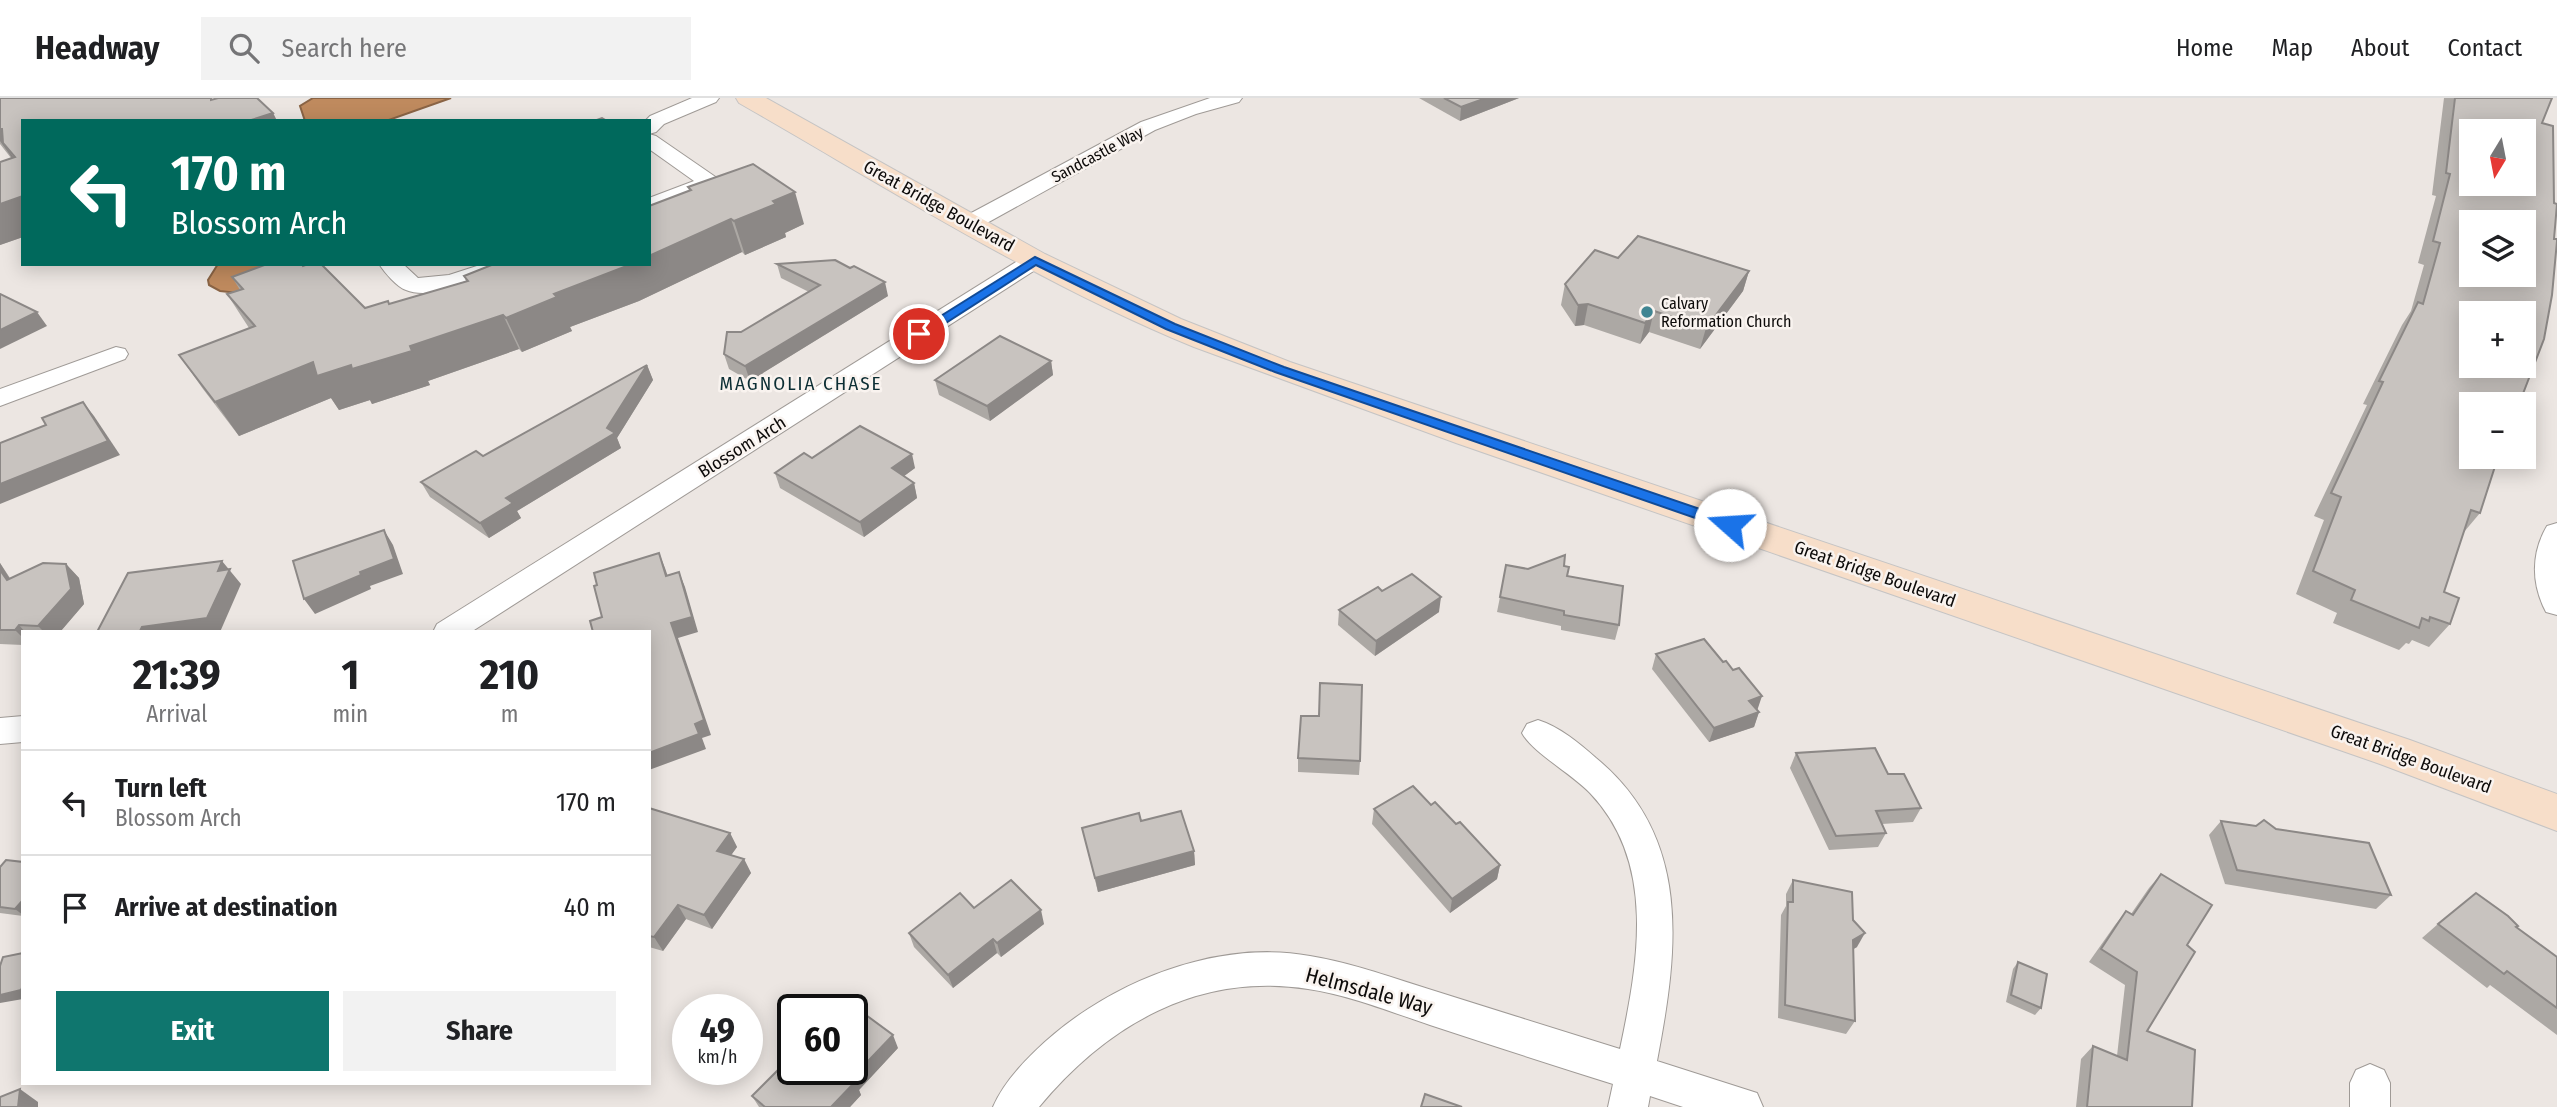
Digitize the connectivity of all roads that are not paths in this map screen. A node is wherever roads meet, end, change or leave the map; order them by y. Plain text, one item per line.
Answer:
1 (709, 98) edge
2 (748, 98) edge
3 (1232, 98) edge
4 (651, 126) edge
5 (651, 142) edge
6 (651, 205) edge
7 (968, 224) junction
8 (1035, 260) junction
9 (392, 266) edge
10 (498, 266) edge
11 (116, 354) dead end
12 (0, 398) edge
13 (2557, 533) edge
14 (2557, 604) edge
15 (454, 630) edge
16 (21, 729) edge
17 (0, 731) edge
18 (1538, 733) dead end
19 (2557, 813) edge
20 (1631, 1090) edge
21 (1013, 1107) edge
22 (1743, 1107) edge

1 - 4 street
2 - 7 main road, Great Bridge Boulevard
3 - 7 street, Sandcastle Way
5 - 6 street
7 - 8 main road, Great Bridge Boulevard
8 - 15 street, Blossom Arch
8 - 19 main road, Great Bridge Boulevard
9 - 10 street
11 - 12 street
13 - 14 street
16 - 17 street
18 - 20 street
20 - 21 street, Helmsdale Way
20 - 22 street, Helmsdale Way

